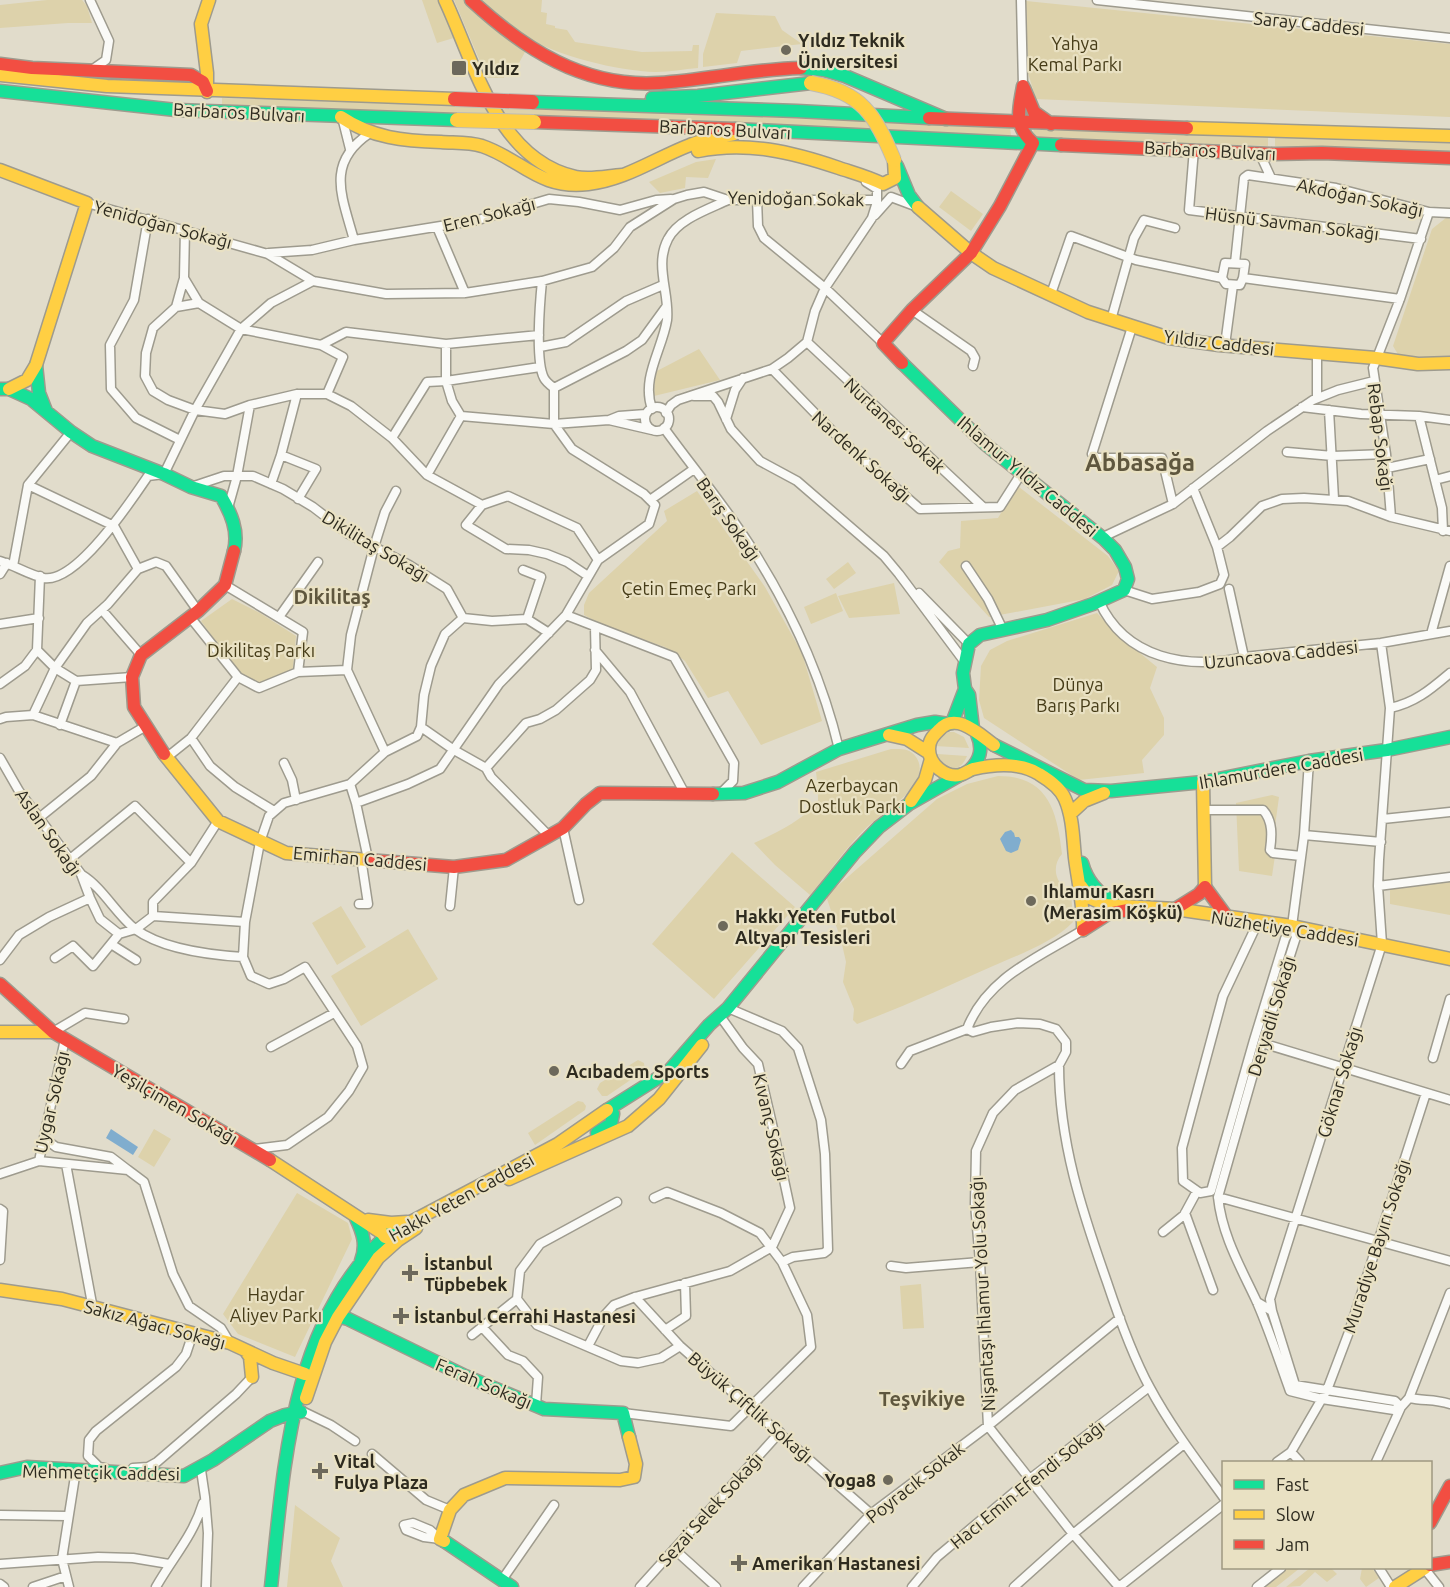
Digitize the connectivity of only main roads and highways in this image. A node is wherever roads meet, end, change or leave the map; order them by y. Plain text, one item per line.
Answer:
1 (209, 0) edge
2 (445, 0) edge
3 (471, 0) edge
4 (201, 24) junction
5 (0, 64) edge
6 (35, 73) junction
7 (0, 75) edge
8 (191, 75) junction
9 (812, 83) junction
10 (638, 84) junction
11 (207, 91) junction
12 (3, 95) edge
13 (35, 95) junction
14 (606, 104) junction
15 (124, 105) junction
16 (341, 117) junction
17 (946, 119) junction
18 (1018, 122) junction
19 (1051, 124) junction
20 (760, 130) junction
21 (1450, 136) edge
22 (1033, 143) junction
23 (1450, 158) edge
24 (894, 160) junction
25 (638, 169) junction
26 (3, 173) edge
27 (622, 175) junction
28 (971, 253) junction
29 (1450, 363) edge
30 (36, 364) junction
31 (5, 389) edge
32 (46, 412) junction
33 (966, 689) junction
34 (950, 723) junction
35 (974, 731) junction
36 (889, 735) junction
37 (1450, 737) edge
38 (930, 756) junction
39 (965, 773) junction
40 (1203, 782) junction
41 (1111, 791) junction
42 (909, 804) junction
43 (1070, 814) junction
44 (1074, 841) junction
45 (1078, 882) junction
46 (1205, 887) junction
47 (1119, 905) junction
48 (1142, 908) junction
49 (1175, 909) junction
50 (1227, 917) junction
51 (1450, 959) edge
52 (0, 984) edge
53 (724, 1012) junction
54 (0, 1032) edge
55 (52, 1032) junction
56 (657, 1080) junction
57 (606, 1111) junction
58 (642, 1116) junction
59 (570, 1153) junction
60 (356, 1216) junction
61 (413, 1221) junction
62 (392, 1238) junction
63 (356, 1270) junction
64 (0, 1290) edge
65 (333, 1315) junction
66 (246, 1351) junction
67 (273, 1363) junction
68 (305, 1374) junction
69 (296, 1415) junction
70 (0, 1473) edge
71 (1450, 1486) edge
72 (1432, 1520) edge
73 (1450, 1562) edge
74 (1432, 1565) edge
75 (1422, 1569) edge
76 (507, 1584) edge
77 (271, 1587) edge
78 (278, 1587) edge
79 (1393, 1587) edge

1 - 4 main road
2 - 27 main road
3 - 10 main road
4 - 8 main road
4 - 11 main road
5 - 6 main road
6 - 7 main road, Barbaros Bulvarı
6 - 8 main road
6 - 11 main road, Barbaros Bulvarı
6 - 13 main road
8 - 11 main road
9 - 10 main road
9 - 14 main road
9 - 24 main road, Yıldız Caddesi, bridge
10 - 17 main road
11 - 14 main road, Barbaros Bulvarı, bridge
11 - 15 main road
12 - 13 main road, Barbaros Bulvarı
13 - 15 main road, Barbaros Bulvarı
14 - 17 main road, Barbaros Bulvarı
15 - 16 main road, Barbaros Bulvarı
16 - 20 main road, Barbaros Bulvarı, bridge
16 - 27 main road
17 - 18 main road, Barbaros Bulvarı
18 - 19 main road, Barbaros Bulvarı
18 - 19 main road
18 - 22 main road
19 - 21 main road, Barbaros Bulvarı
20 - 22 main road, Barbaros Bulvarı
20 - 25 main road
22 - 23 main road, Barbaros Bulvarı
22 - 28 main road
24 - 25 main road
24 - 28 main road, Yıldız Caddesi
25 - 27 main road
26 - 30 main road, Yenidoğan Sokağı
28 - 29 main road, Yıldız Caddesi
28 - 33 main road, Ihlamur Yıldız Caddesi
30 - 31 main road
30 - 32 main road
31 - 32 main road
32 - 36 main road, Emirhan Caddesi
33 - 34 main road
33 - 35 main road
34 - 35 main road
34 - 36 main road, Emirhan Caddesi
34 - 38 main road
35 - 39 main road
35 - 41 main road
36 - 38 main road
37 - 40 main road, Ihlamurdere Caddesi
38 - 39 main road
38 - 42 main road, Hakkı Yeten Caddesi
39 - 42 main road, Hakkı Yeten Caddesi
39 - 43 main road
40 - 41 main road, Ihlamurdere Caddesi
40 - 46 main road
41 - 43 main road
42 - 53 main road, Hakkı Yeten Caddesi
43 - 44 main road
44 - 45 main road
44 - 47 main road, Nüzhetiye Caddesi
45 - 47 main road, Nüzhetiye Caddesi
45 - 48 main road
46 - 49 main road
46 - 50 main road
47 - 48 main road, Nüzhetiye Caddesi
48 - 49 main road, Nüzhetiye Caddesi
49 - 50 main road, Nüzhetiye Caddesi
50 - 51 main road, Nüzhetiye Caddesi
52 - 55 main road, Yeşilçimen Sokağı
53 - 56 main road, Hakkı Yeten Caddesi
53 - 58 main road, Hakkı Yeten Caddesi
54 - 55 main road
55 - 60 main road, Yeşilçimen Sokağı
56 - 57 main road, Hakkı Yeten Caddesi
56 - 58 main road
57 - 59 main road
57 - 61 main road, Hakkı Yeten Caddesi
58 - 59 main road, Hakkı Yeten Caddesi
59 - 62 main road, Hakkı Yeten Caddesi
60 - 61 main road, Yeşilçimen Sokağı
60 - 62 main road, Yeşilçimen Sokağı
60 - 63 main road
61 - 62 main road, Hakkı Yeten Caddesi
62 - 63 main road, Hakkı Yeten Caddesi
62 - 65 main road, Hakkı Yeten Caddesi
63 - 65 main road, Hakkı Yeten Caddesi
64 - 66 main road, Sakız Ağacı Sokağı
65 - 68 main road, Hakkı Yeten Caddesi
65 - 69 main road, Hakkı Yeten Caddesi
65 - 76 main road, Ferah Sokağı
66 - 67 main road, Sakız Ağacı Sokağı
66 - 67 main road
67 - 68 main road, Sakız Ağacı Sokağı
68 - 69 main road, Hakkı Yeten Caddesi
69 - 70 main road, Mehmetçik Caddesi
69 - 77 main road, Hakkı Yeten Caddesi
69 - 78 main road, Hakkı Yeten Caddesi
71 - 72 main road
73 - 74 main road
75 - 79 main road

